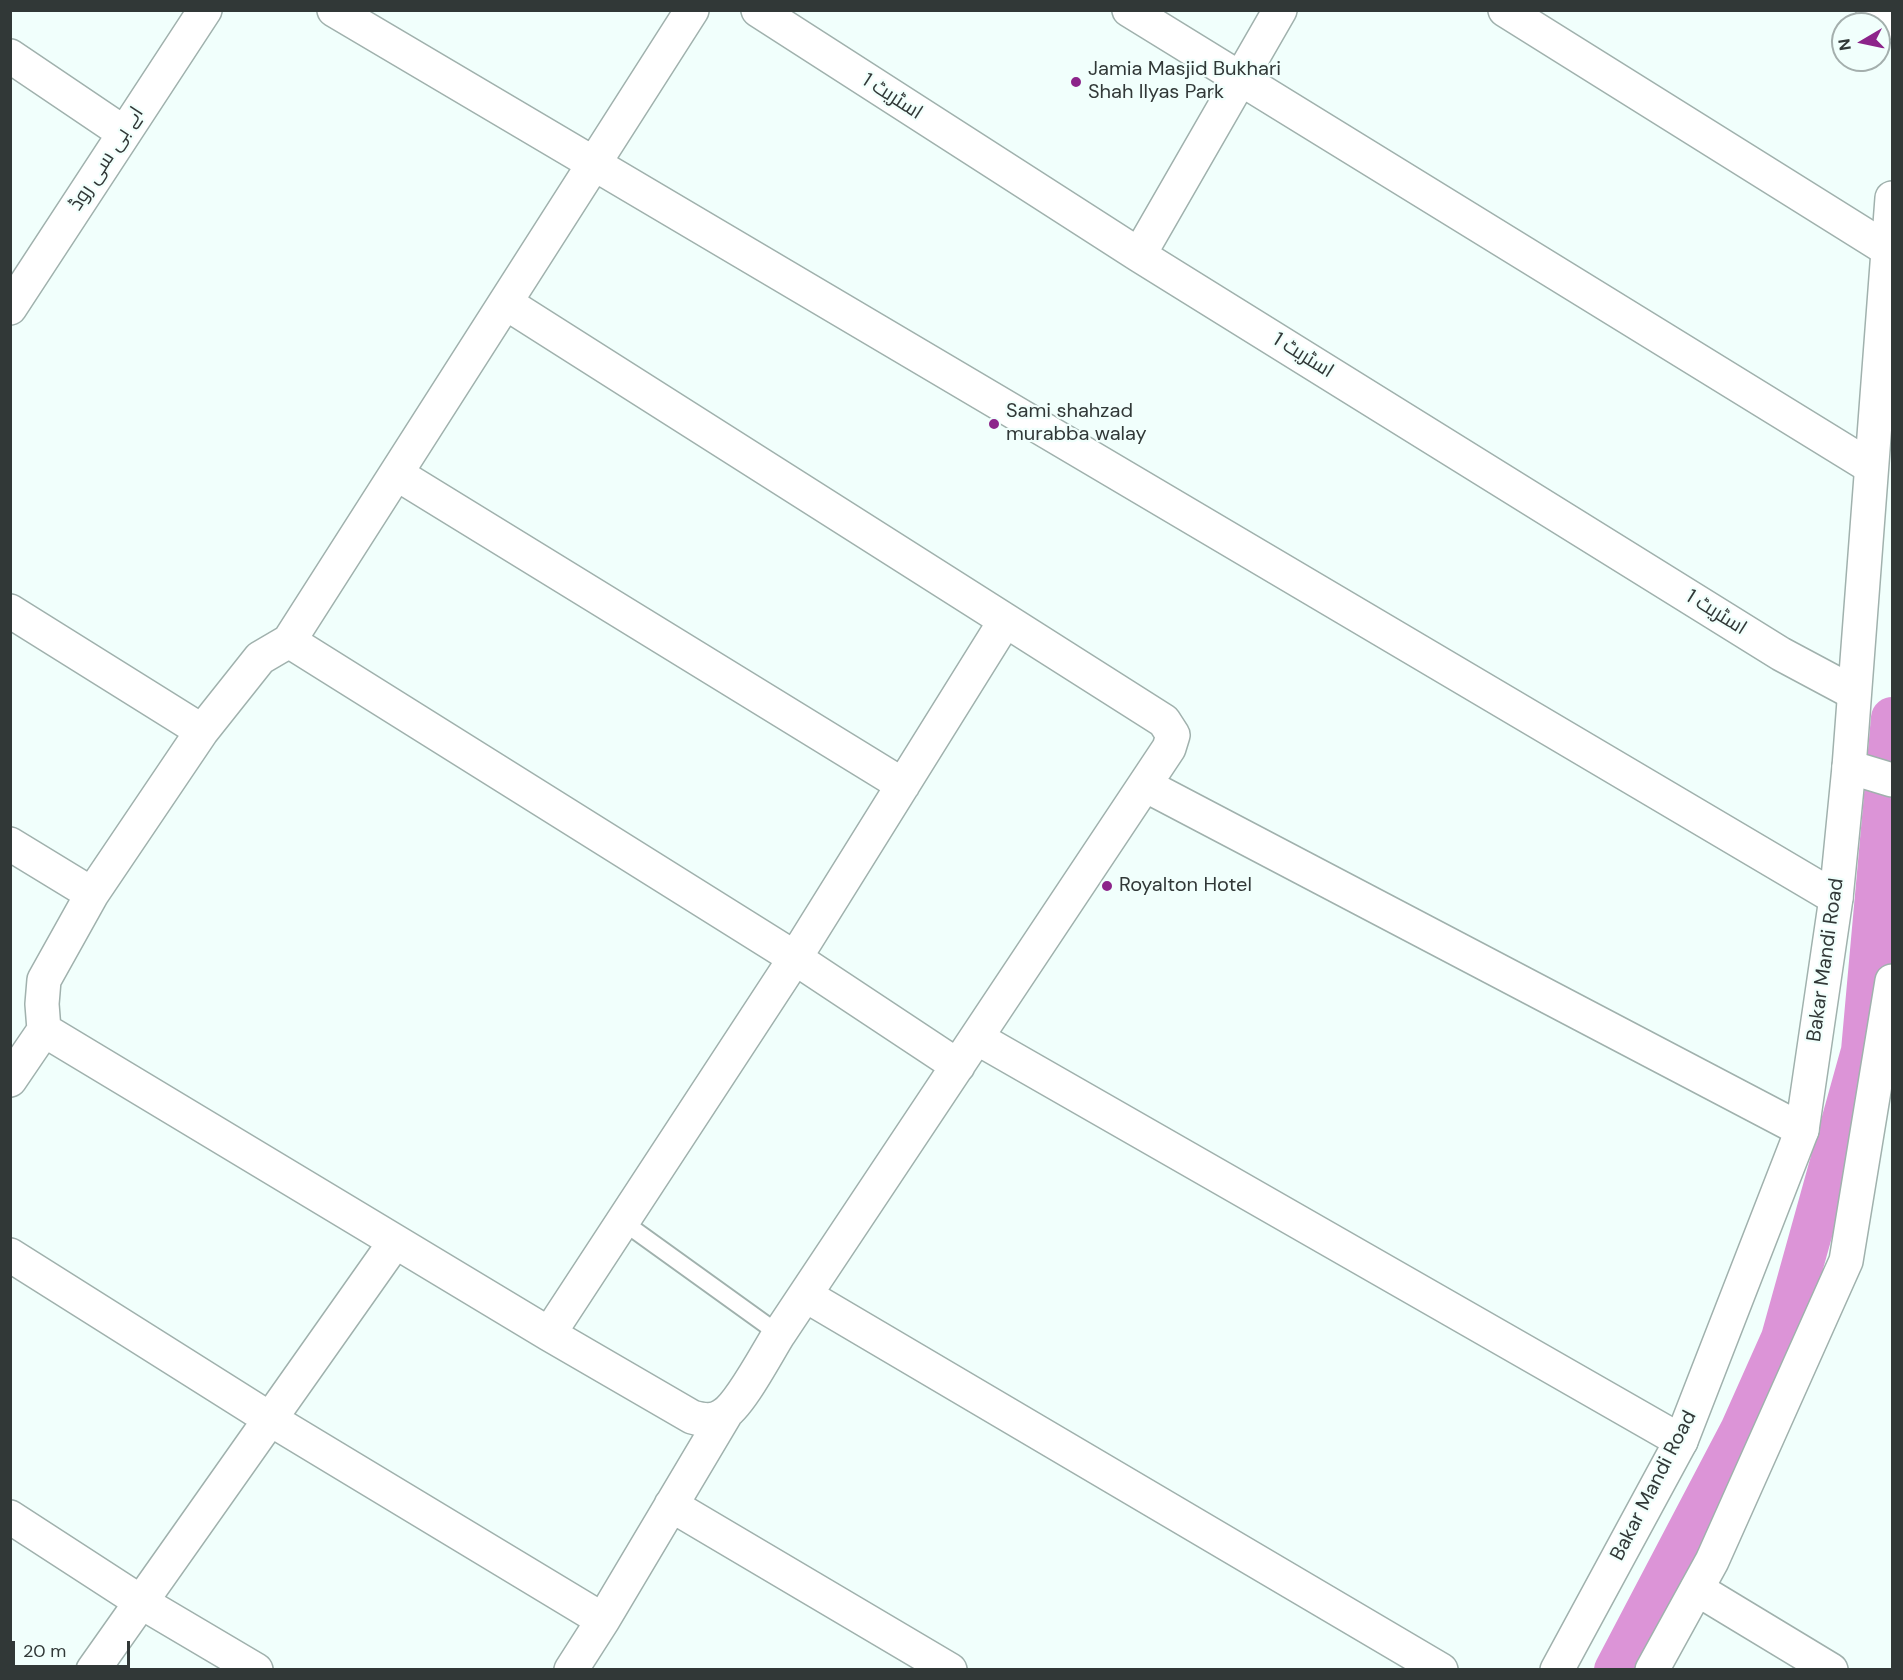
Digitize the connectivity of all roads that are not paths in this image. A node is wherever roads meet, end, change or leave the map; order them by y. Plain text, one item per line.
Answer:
1 (205, 10) edge
2 (334, 10) edge
3 (692, 10) edge
4 (758, 10) edge
5 (1129, 10) edge
6 (1280, 10) edge
7 (1505, 10) edge
8 (1873, 10) edge
9 (1893, 22) edge
10 (10, 56) edge
11 (1240, 80) junction
12 (124, 133) junction
13 (595, 165) junction
14 (1893, 198) edge
15 (1887, 249) junction
16 (1139, 255) junction
17 (19, 275) edge
18 (506, 303) junction
19 (10, 308) edge
20 (1871, 467) junction
21 (397, 474) junction
22 (10, 611) edge
23 (1005, 621) junction
24 (289, 641) junction
25 (1854, 693) junction
26 (202, 731) junction
27 (1850, 767) junction
28 (1893, 780) edge
29 (903, 785) junction
30 (1145, 785) junction
31 (10, 844) edge
32 (92, 894) junction
33 (1836, 898) junction
34 (795, 958) junction
35 (1893, 981) edge
36 (44, 1030) junction
37 (977, 1038) junction
38 (958, 1066) junction
39 (10, 1080) edge
40 (1802, 1130) junction
41 (622, 1221) junction
42 (395, 1242) junction
43 (10, 1255) edge
44 (805, 1295) junction
45 (549, 1334) junction
46 (779, 1334) junction
47 (725, 1415) junction
48 (270, 1419) junction
49 (1681, 1441) junction
50 (671, 1505) junction
51 (10, 1517) edge
52 (1697, 1589) junction
53 (141, 1602) junction
54 (603, 1620) junction
55 (93, 1670) edge
56 (256, 1670) edge
57 (572, 1670) edge
58 (950, 1670) edge
59 (1441, 1670) edge
60 (1557, 1670) edge
61 (1652, 1670) edge
62 (1831, 1670) edge

1 - 12 street, اے بی سی روڈ
2 - 13 street
3 - 13 street
4 - 16 street, اسٹریٹ 1
5 - 11 street
6 - 11 street
7 - 15 street
8 - 9 street
10 - 12 street
11 - 16 street
11 - 20 street
12 - 17 street, اے بی سی روڈ
13 - 18 street
13 - 33 street
14 - 15 street, Bakar Mandi Road
15 - 20 street, Bakar Mandi Road
16 - 25 street, اسٹریٹ 1
17 - 19 street, اے بی سی روڈ
18 - 21 street
18 - 23 street
20 - 25 street, Bakar Mandi Road
21 - 24 street
21 - 29 street
22 - 26 street
23 - 29 street
23 - 30 street
24 - 26 street
24 - 34 street
25 - 27 street, Bakar Mandi Road
26 - 32 street
27 - 28 street
27 - 33 street, Bakar Mandi Road
29 - 34 street
30 - 37 street
30 - 40 street
31 - 32 street
32 - 36 street
33 - 40 street, Bakar Mandi Road
34 - 38 street
34 - 41 street
35 - 52 street
36 - 39 street
36 - 42 street
37 - 38 street
37 - 49 street
38 - 44 street
40 - 49 street, Bakar Mandi Road
41 - 45 street
41 - 46 lane
42 - 45 street
42 - 48 street
43 - 48 street
44 - 46 street
44 - 59 street
45 - 47 street
46 - 47 street
47 - 50 street
48 - 53 street
48 - 54 street
49 - 60 street, Bakar Mandi Road
50 - 54 street
50 - 58 street
51 - 53 street
52 - 61 street
52 - 62 street
53 - 55 street
53 - 56 street
54 - 57 street

